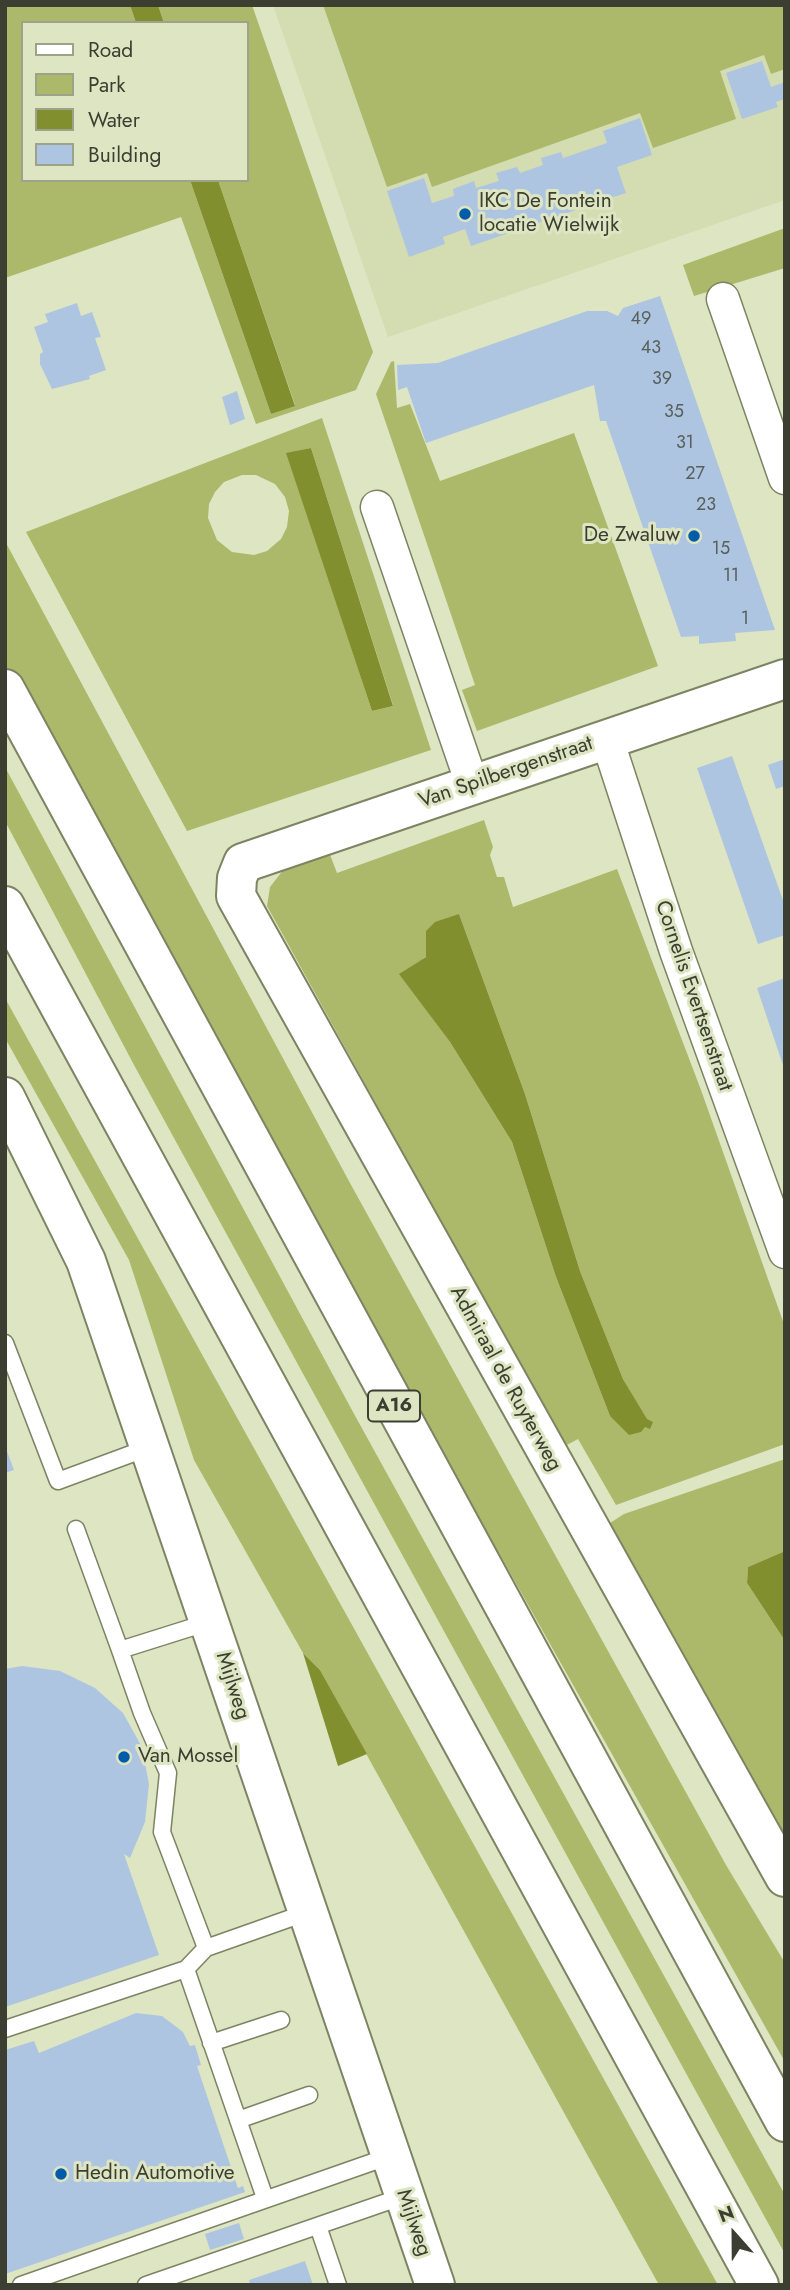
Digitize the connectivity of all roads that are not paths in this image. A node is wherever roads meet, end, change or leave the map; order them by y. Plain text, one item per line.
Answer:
1 (723, 299) dead end
2 (785, 478) edge
3 (377, 508) dead end
4 (785, 679) edge
5 (5, 689) edge
6 (607, 738) junction
7 (472, 784) junction
8 (237, 878) joint
9 (5, 906) edge
10 (5, 1097) edge
11 (785, 1252) edge
12 (5, 1343) edge
13 (150, 1447) junction
14 (76, 1529) dead end
15 (211, 1621) junction
16 (120, 1650) junction
17 (785, 1877) edge
18 (308, 1912) junction
19 (206, 1948) junction
20 (186, 1969) junction
21 (281, 2020) dead end
22 (5, 2029) edge
23 (211, 2043) junction
24 (309, 2095) dead end
25 (238, 2119) junction
26 (785, 2122) edge
27 (390, 2156) junction
28 (404, 2196) junction
29 (264, 2198) junction
30 (318, 2226) junction
31 (21, 2285) edge
32 (146, 2285) edge
33 (338, 2285) edge
34 (435, 2285) edge
35 (759, 2285) edge

1 - 2 street
3 - 7 street
4 - 6 main road, Van Spilbergenstraat
5 - 26 main road, A16
6 - 7 main road, Van Spilbergenstraat
6 - 11 street, Cornelis Evertsenstraat
7 - 8 main road, Van Spilbergenstraat
8 - 17 main road, Admiraal de Ruyterweg
9 - 35 main road
10 - 13 main road, Mijlweg
12 - 13 lane
13 - 15 main road, Mijlweg
14 - 16 lane
15 - 16 lane
15 - 18 main road, Mijlweg
16 - 19 lane
18 - 19 lane
18 - 27 main road, Mijlweg
19 - 20 lane
20 - 22 lane
20 - 23 lane
21 - 23 lane
23 - 25 lane
24 - 25 lane
25 - 29 lane
27 - 28 main road, Mijlweg
27 - 29 lane
28 - 30 lane
28 - 34 main road, Mijlweg
29 - 31 lane
30 - 32 lane
30 - 33 lane

